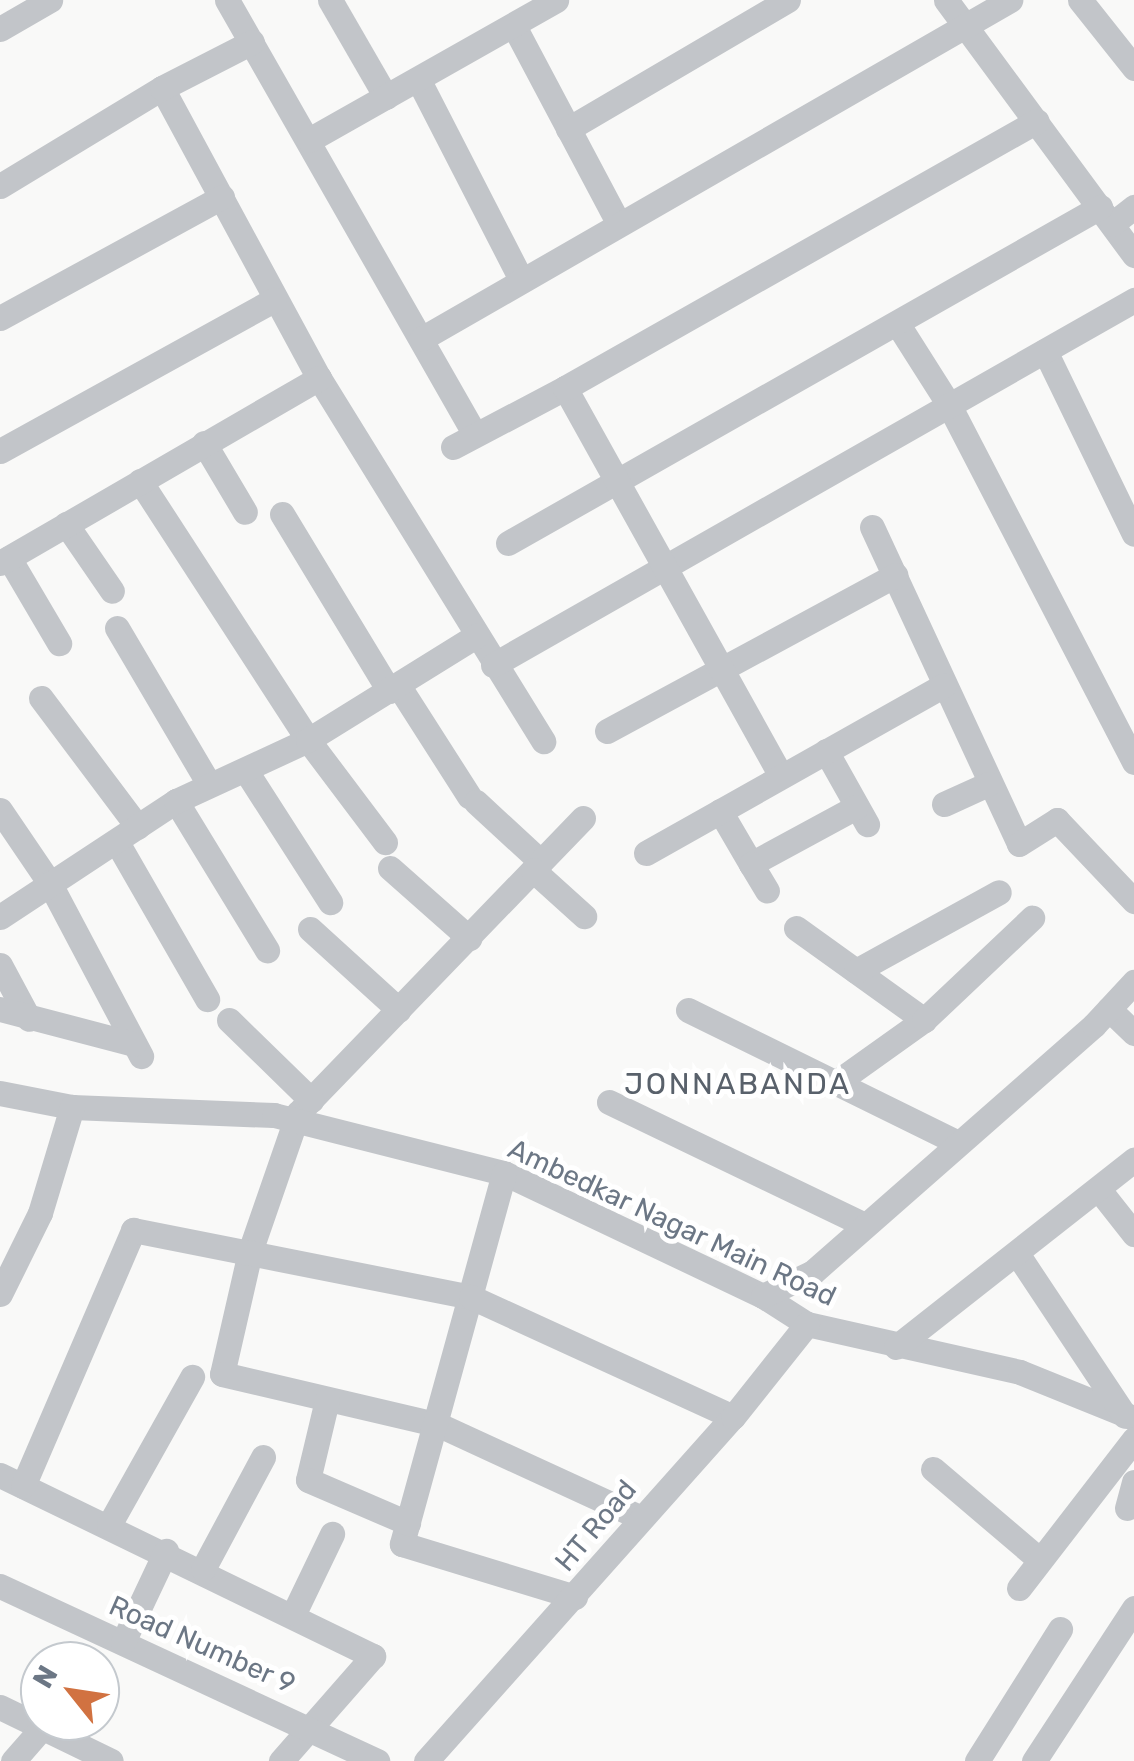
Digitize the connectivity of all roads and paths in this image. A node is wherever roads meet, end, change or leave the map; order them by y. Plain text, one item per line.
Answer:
1 (227, 0) edge
2 (330, 0) edge
3 (556, 0) edge
4 (788, 0) edge
5 (946, 0) edge
6 (1010, 0) edge
7 (1080, 0) edge
8 (37, 3) edge
9 (514, 26) junction
10 (969, 26) junction
11 (0, 29) edge
12 (252, 42) junction
13 (1134, 68) edge
14 (418, 79) junction
15 (162, 88) junction
16 (386, 97) junction
17 (1038, 121) junction
18 (568, 129) junction
19 (308, 140) junction
20 (0, 186) edge
21 (222, 197) junction
22 (1134, 207) edge
23 (1106, 216) junction
24 (619, 224) junction
25 (1134, 255) edge
26 (521, 279) junction
27 (274, 300) junction
28 (1134, 300) edge
29 (0, 318) edge
30 (898, 323) junction
31 (421, 339) junction
32 (1045, 351) junction
33 (319, 378) junction
34 (565, 388) junction
35 (949, 405) junction
36 (204, 443) junction
37 (0, 451) edge
38 (140, 480) junction
39 (617, 481) junction
40 (245, 512) dead end
41 (282, 514) dead end
42 (66, 524) junction
43 (872, 527) dead end
44 (1134, 534) edge
45 (508, 543) dead end
46 (4, 560) edge
47 (665, 567) junction
48 (894, 575) junction
49 (112, 591) dead end
50 (117, 628) dead end
51 (476, 636) junction
52 (59, 643) dead end
53 (494, 665) junction
54 (726, 666) junction
55 (944, 685) junction
56 (394, 688) junction
57 (41, 698) dead end
58 (607, 731) dead end
59 (308, 740) junction
60 (543, 741) dead end
61 (826, 751) junction
62 (1134, 762) edge
63 (246, 771) junction
64 (781, 776) junction
65 (209, 784) junction
66 (988, 784) junction
67 (176, 802) junction
68 (944, 804) dead end
69 (720, 810) junction
70 (583, 818) dead end
71 (4, 826) edge
72 (128, 836) junction
73 (646, 853) dead end
74 (752, 864) junction
75 (537, 866) junction
76 (49, 882) junction
77 (767, 891) dead end
78 (999, 892) dead end
79 (330, 902) dead end
80 (1134, 902) edge
81 (584, 916) dead end
82 (0, 917) edge
83 (1032, 918) dead end
84 (796, 928) dead end
85 (310, 929) dead end
86 (470, 938) junction
87 (267, 950) dead end
88 (0, 965) edge
89 (856, 971) junction
90 (1134, 982) edge
91 (207, 999) dead end
92 (0, 1009) edge
93 (1109, 1009) junction
94 (399, 1010) junction
95 (688, 1010) dead end
96 (28, 1018) junction
97 (229, 1020) dead end
98 (924, 1020) junction
99 (1134, 1033) edge
100 (836, 1082) junction
101 (0, 1093) edge
102 (609, 1102) dead end
103 (72, 1107) junction
104 (303, 1109) junction
105 (958, 1143) junction
106 (1134, 1160) edge
107 (504, 1173) junction
108 (1100, 1192) junction
109 (862, 1224) junction
110 (1134, 1234) edge
111 (250, 1252) junction
112 (1018, 1255) junction
113 (0, 1294) edge
114 (763, 1296) junction
115 (471, 1297) junction
116 (807, 1324) junction
117 (896, 1346) junction
118 (192, 1377) dead end
119 (327, 1400) junction
120 (733, 1417) junction
121 (439, 1424) junction
122 (1131, 1424) edge
123 (263, 1457) dead end
124 (934, 1469) dead end
125 (11, 1481) edge
126 (1134, 1482) edge
127 (1127, 1508) dead end
128 (640, 1517) junction
129 (408, 1523) junction
130 (109, 1526) junction
131 (332, 1534) dead end
132 (166, 1552) junction
133 (1040, 1560) junction
134 (203, 1569) junction
135 (0, 1586) edge
136 (1019, 1588) dead end
137 (576, 1597) junction
138 (1134, 1608) edge
139 (294, 1613) junction
140 (1060, 1629) dead end
141 (123, 1642) junction
142 (313, 1728) junction
143 (30, 1741) edge
144 (66, 1741) edge
145 (13, 1761) edge
146 (112, 1761) edge
147 (281, 1761) edge
148 (377, 1761) edge
149 (426, 1761) edge
150 (977, 1761) edge
151 (1034, 1761) edge

1 - 12 street
2 - 16 street
3 - 9 street
4 - 18 street
5 - 10 street
6 - 10 street
7 - 13 street
8 - 11 street
9 - 14 street
9 - 18 street
10 - 17 street
10 - 24 street
12 - 15 street
12 - 19 street
14 - 16 street
14 - 26 street
15 - 20 street
15 - 21 street
16 - 19 street
17 - 23 street
17 - 34 street
18 - 24 street
19 - 31 street
21 - 27 street
21 - 29 street
22 - 23 street
23 - 25 street
23 - 30 street
24 - 26 street
26 - 31 street
27 - 33 street
27 - 37 street
28 - 32 street
30 - 35 street
30 - 39 street
31 - 34 street
32 - 35 street
32 - 44 street
33 - 36 street
33 - 51 street
34 - 39 street
35 - 47 street
35 - 62 street
36 - 38 street
36 - 40 street
38 - 42 street
38 - 59 street
39 - 45 street
39 - 47 street
41 - 56 street
42 - 46 street
42 - 49 street
43 - 48 street
46 - 52 street
47 - 53 street
47 - 54 street
48 - 54 street
48 - 55 street
50 - 65 street
51 - 53 street
51 - 56 street
53 - 60 street
54 - 58 street
54 - 64 street
55 - 61 street
55 - 66 street
56 - 59 street
56 - 75 street
57 - 72 street
59 - 63 street
59 - 86 street
61 - 64 street
61 - 74 street
63 - 65 street
63 - 79 street
64 - 69 street
65 - 67 street
66 - 68 street
66 - 80 street
67 - 72 street
67 - 87 street
69 - 73 street
69 - 74 street
70 - 75 street
71 - 76 street
72 - 76 street
72 - 91 street
74 - 77 street
75 - 81 street
75 - 86 street
76 - 82 street
76 - 96 street
78 - 89 street
83 - 98 street
84 - 89 street
85 - 94 street
86 - 94 street
88 - 96 street
89 - 98 street
90 - 93 street
92 - 96 street
93 - 99 street
93 - 105 street
94 - 104 street
95 - 100 street
97 - 104 street
98 - 100 street
100 - 105 street
101 - 103 street, Ambedkar Nagar Main Road
102 - 109 street
103 - 104 street, Ambedkar Nagar Main Road
103 - 113 street
104 - 107 street, Ambedkar Nagar Main Road
104 - 111 street
105 - 109 street
106 - 108 street
107 - 114 street, Ambedkar Nagar Main Road
107 - 115 street
108 - 110 street
108 - 112 street
109 - 114 street
111 - 115 street
111 - 119 street
111 - 125 street
112 - 117 street
112 - 122 street
114 - 116 street, Ambedkar Nagar Main Road
115 - 120 street
115 - 121 street
116 - 117 street, Ambedkar Nagar Main Road
116 - 120 street, HT Road
117 - 122 street, Ambedkar Nagar Main Road
118 - 130 street
119 - 121 street
119 - 129 street
120 - 128 street, HT Road
121 - 128 street
121 - 129 street
122 - 133 street
123 - 134 street
124 - 133 street
125 - 130 street
126 - 127 street
128 - 137 street, HT Road
129 - 137 street
130 - 132 street
131 - 139 street
132 - 134 street
132 - 141 street
133 - 136 street
134 - 139 street
135 - 141 street, Road Number 9
137 - 149 street, HT Road
138 - 151 street
139 - 142 street
140 - 150 street
141 - 142 street, Road Number 9
142 - 147 street
142 - 148 street, Road Number 9
143 - 145 street
144 - 146 street

